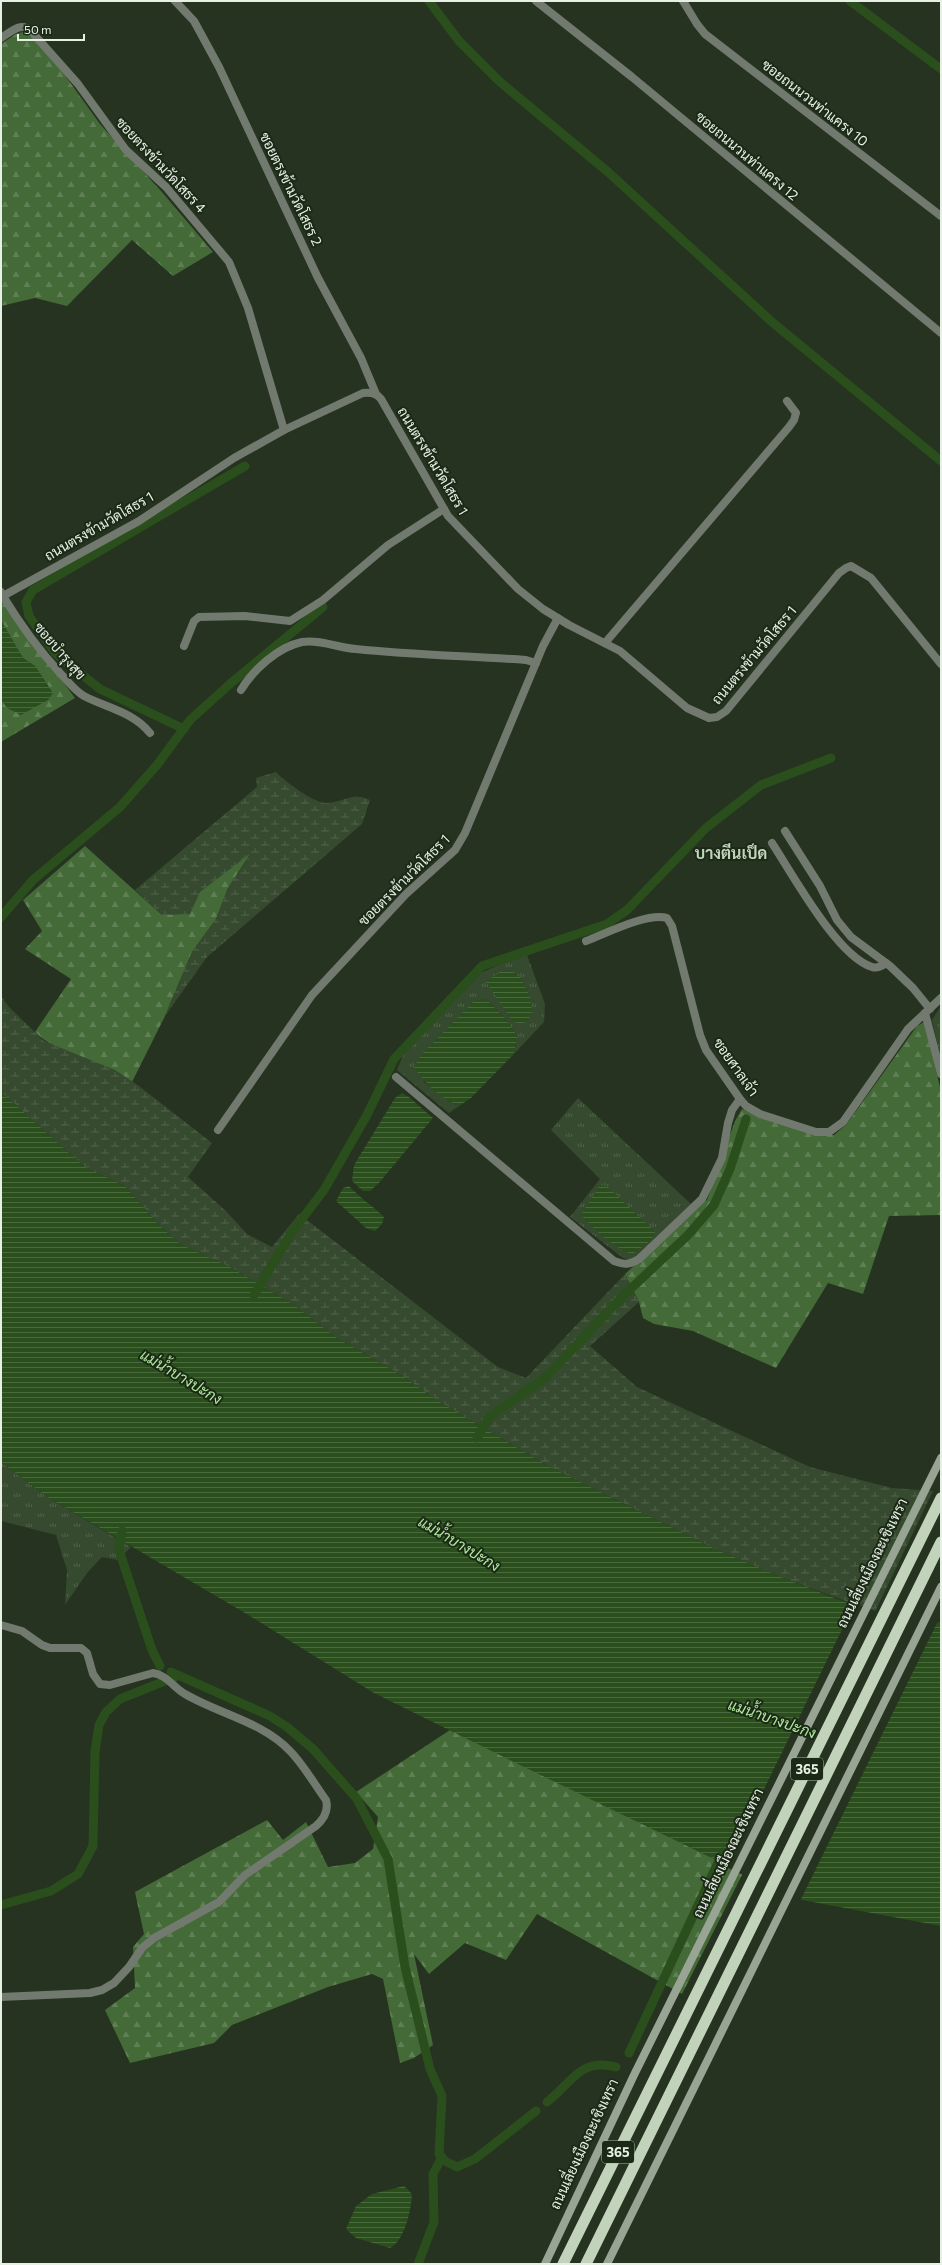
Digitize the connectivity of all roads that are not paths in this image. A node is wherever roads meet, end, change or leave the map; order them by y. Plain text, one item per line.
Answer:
1 (175, 1) edge
2 (536, 1) edge
3 (683, 1) edge
4 (1, 38) edge
5 (941, 216) edge
6 (941, 333) edge
7 (376, 394) junction
8 (787, 401) dead end
9 (284, 430) junction
10 (444, 509) junction
11 (2, 594) edge
12 (558, 618) junction
13 (605, 643) junction
14 (184, 646) dead end
15 (536, 663) junction
16 (941, 664) edge
17 (241, 690) dead end
18 (150, 733) dead end
19 (785, 831) dead end
20 (772, 843) dead end
21 (586, 941) dead end
22 (886, 963) junction
23 (941, 998) edge
24 (928, 1011) junction
25 (941, 1074) edge
26 (396, 1076) dead end
27 (740, 1099) junction
28 (218, 1130) dead end
29 (941, 1458) edge
30 (941, 1498) edge
31 (941, 1542) edge
32 (941, 1587) edge
33 (1, 1625) edge
34 (1, 1997) edge
35 (545, 2264) edge
36 (563, 2264) edge
37 (586, 2264) edge
38 (607, 2264) edge

1 - 7 street, ซอยตรงข้ามวัดโสธร 2
2 - 6 street, ซอยถนนวนท่าแครง 12
3 - 5 street, ซอยถนนวนท่าแครง 10
4 - 9 street, ซอยตรงข้ามวัดโสธร 4
7 - 9 street, ถนนตรงข้ามวัดโสธร 1
7 - 10 street, ถนนตรงข้ามวัดโสธร 1
8 - 13 street
9 - 11 street, ถนนตรงข้ามวัดโสธร 1
10 - 12 street, ถนนตรงข้ามวัดโสธร 1
10 - 14 street
11 - 18 street, ซอยบำรุงสุข
12 - 13 street, ถนนตรงข้ามวัดโสธร 1
12 - 15 street, ซอยตรงข้ามวัดโสธร 1
13 - 16 street, ถนนตรงข้ามวัดโสธร 1
15 - 17 street
15 - 28 street, ซอยตรงข้ามวัดโสธร 1
19 - 22 street
20 - 22 street
21 - 27 street, ซอยศาลเจ้า
22 - 24 street
23 - 24 street, ซอยศาลเจ้า
24 - 25 street
24 - 27 street, ซอยศาลเจ้า
26 - 27 street
29 - 35 main road, ถนนเลี่ยงเมืองฉะเชิงเทรา / 365
30 - 36 highway, 365
31 - 37 highway, 365
32 - 38 main road, 365
33 - 34 street

